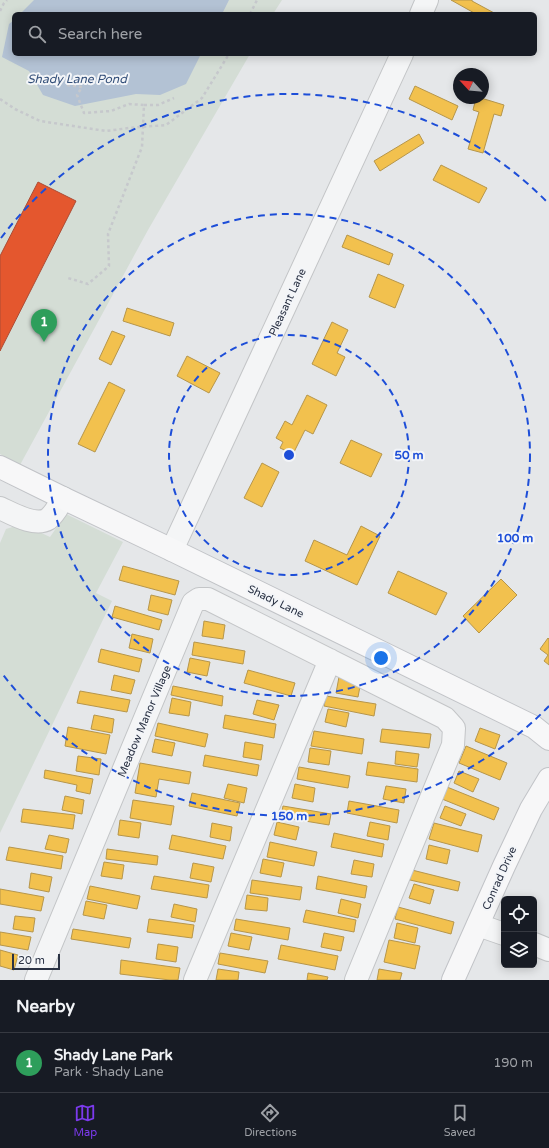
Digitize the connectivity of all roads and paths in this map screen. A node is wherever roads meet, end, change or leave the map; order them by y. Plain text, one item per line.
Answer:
1 (7, 0) edge
2 (257, 0) edge
3 (427, 0) edge
4 (0, 11) edge
5 (251, 12) edge
6 (422, 12) edge
7 (228, 56) edge
8 (401, 56) edge
9 (68, 85) dead end
10 (174, 98) dead end
11 (0, 99) edge
12 (144, 105) junction
13 (143, 126) junction
14 (68, 278) dead end
15 (0, 467) edge
16 (63, 498) junction
17 (0, 508) edge
18 (172, 550) junction
19 (330, 660) junction
20 (549, 739) edge
21 (549, 779) edge
22 (478, 925) junction
23 (501, 933) edge
24 (537, 945) edge
25 (549, 950) edge
26 (36, 980) edge
27 (195, 980) edge
28 (356, 980) edge
29 (453, 980) edge

1 - 4 path
2 - 5 path
3 - 6 street
7 - 13 path
8 - 18 street, Pleasant Lane
9 - 12 path
10 - 12 path
11 - 13 path
12 - 13 path
13 - 14 path
15 - 16 main road, Shady Lane
16 - 17 street
16 - 18 main road, Shady Lane
18 - 20 main road, Shady Lane
19 - 26 street, Meadow Manor Village
19 - 27 street
19 - 28 street, Meadow Manor Village
21 - 22 main road, Conrad Drive
22 - 23 street
22 - 29 main road, Conrad Drive
24 - 25 street

